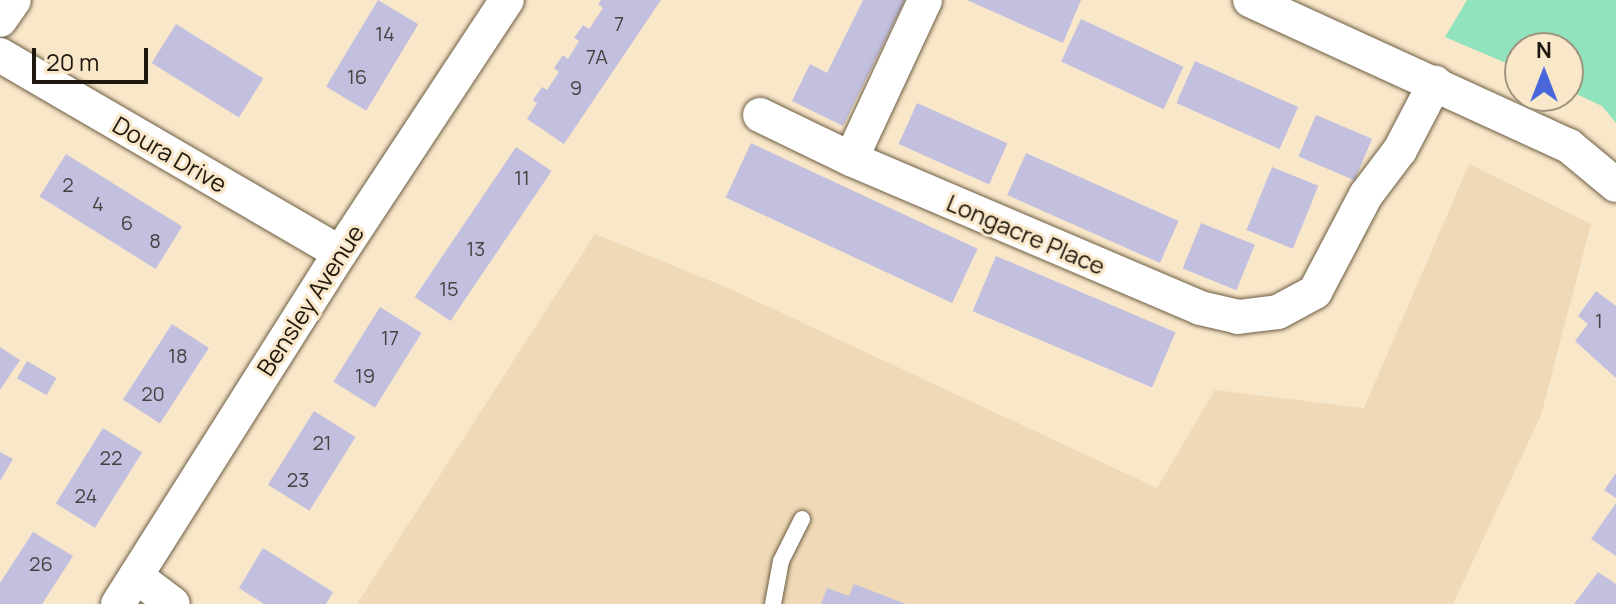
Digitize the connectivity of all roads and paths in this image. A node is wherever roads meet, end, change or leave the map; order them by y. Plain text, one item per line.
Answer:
1 (14, 0) edge
2 (507, 0) edge
3 (925, 0) edge
4 (1250, 0) edge
5 (0, 20) edge
6 (0, 55) edge
7 (1435, 83) junction
8 (760, 115) dead end
9 (851, 159) junction
10 (1616, 185) edge
11 (340, 253) junction
12 (802, 519) dead end
13 (127, 590) edge
14 (173, 604) edge
15 (773, 604) edge

1 - 5 street
2 - 11 street, Bensley Avenue
3 - 9 street
4 - 7 street
6 - 11 street, Doura Drive
7 - 9 street, Longacre Place
7 - 10 street
8 - 9 street, Longacre Place
11 - 13 street, Bensley Avenue
12 - 15 lane
13 - 14 street

